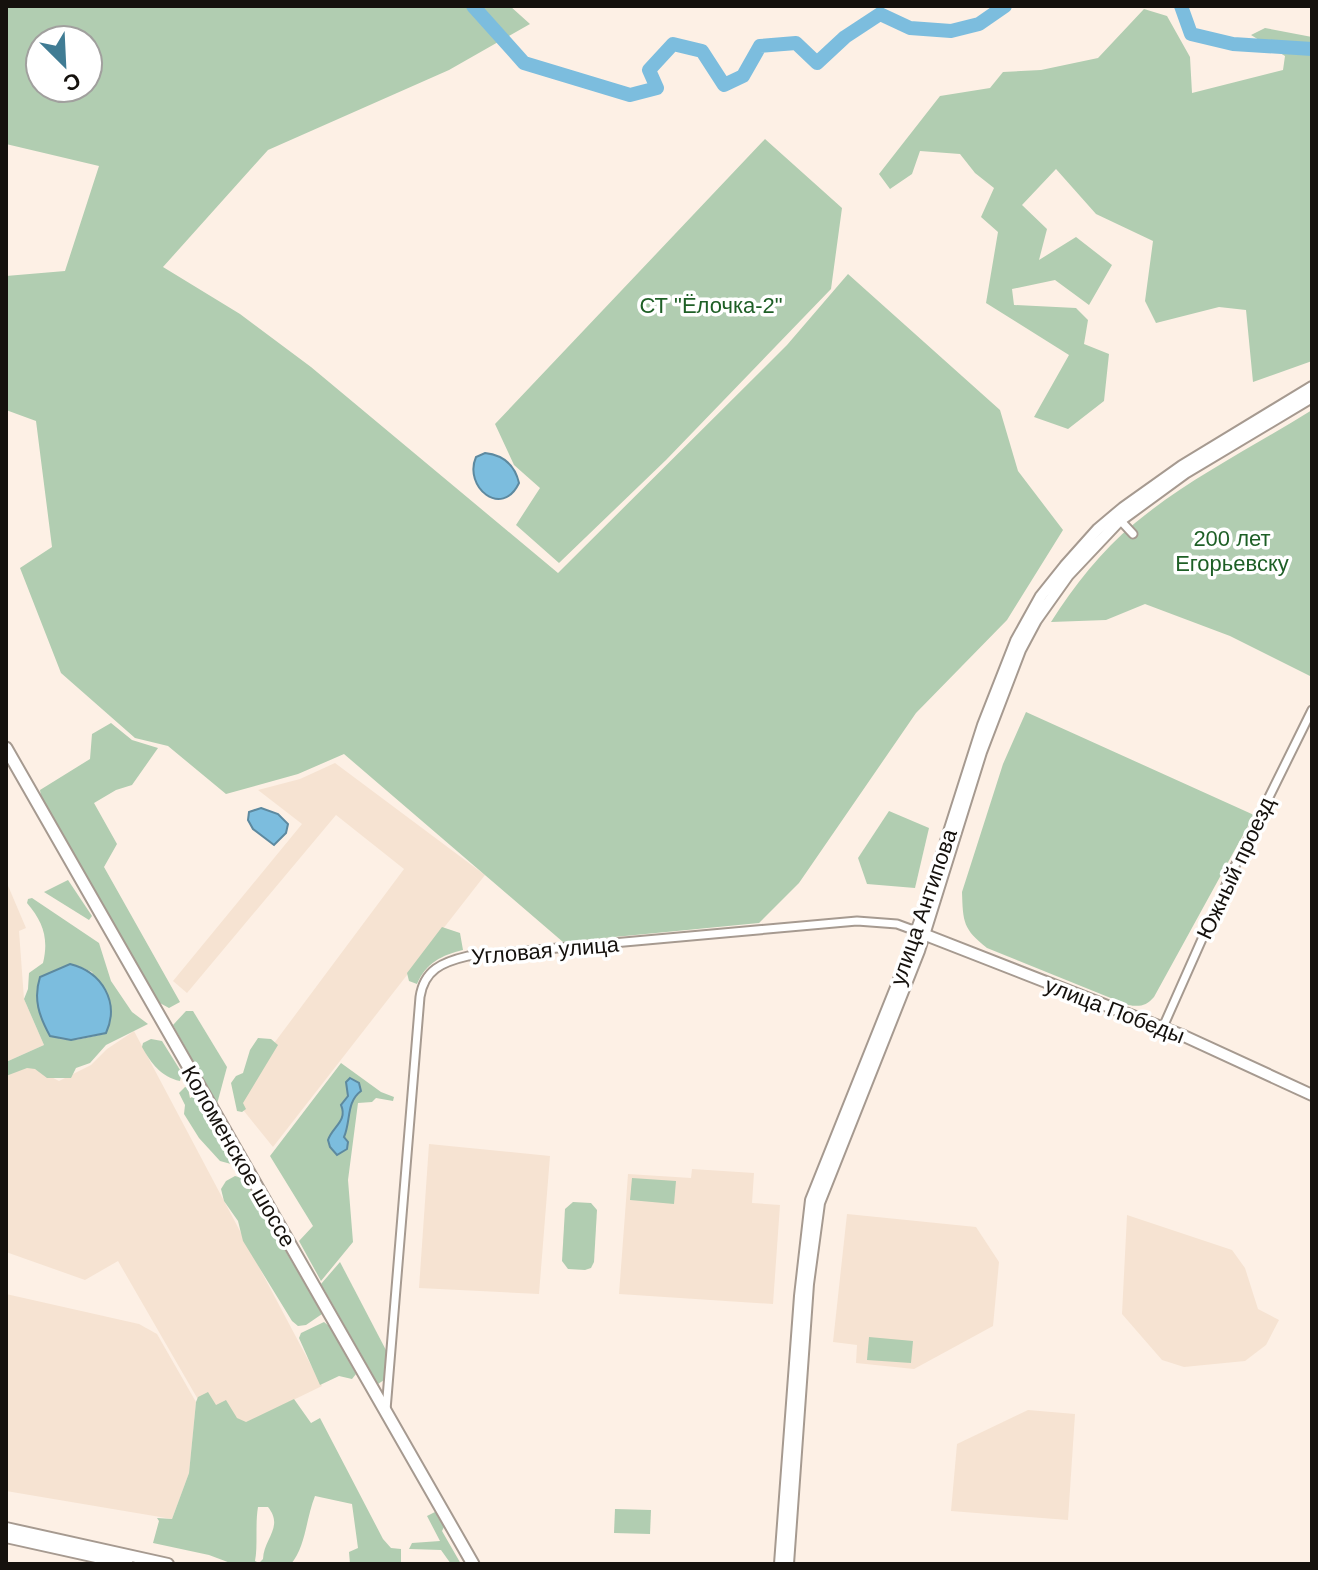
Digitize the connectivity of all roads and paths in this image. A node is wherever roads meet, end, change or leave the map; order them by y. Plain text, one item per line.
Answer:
1 (1312, 387) edge
2 (1312, 397) edge
3 (1120, 520) junction
4 (1133, 534) dead end
5 (1312, 710) edge
6 (6, 748) edge
7 (920, 933) junction
8 (1163, 1027) junction
9 (1312, 1095) edge
10 (386, 1416) junction
11 (6, 1528) edge
12 (6, 1537) edge
13 (128, 1564) edge
14 (168, 1564) edge
15 (473, 1564) edge
16 (780, 1564) edge
17 (788, 1564) edge

1 - 7 main road, улица Антипова
2 - 3 main road, улица Антипова
3 - 4 street
3 - 7 main road, улица Антипова
5 - 8 street, Южный проезд
6 - 10 main road, Коломенское шоссе
7 - 8 main road, улица Победы
7 - 10 street, Угловая улица
7 - 16 main road, улица Антипова
7 - 17 main road, улица Антипова
8 - 9 main road, улица Победы
10 - 15 main road, Коломенское шоссе
11 - 14 main road
12 - 13 main road

